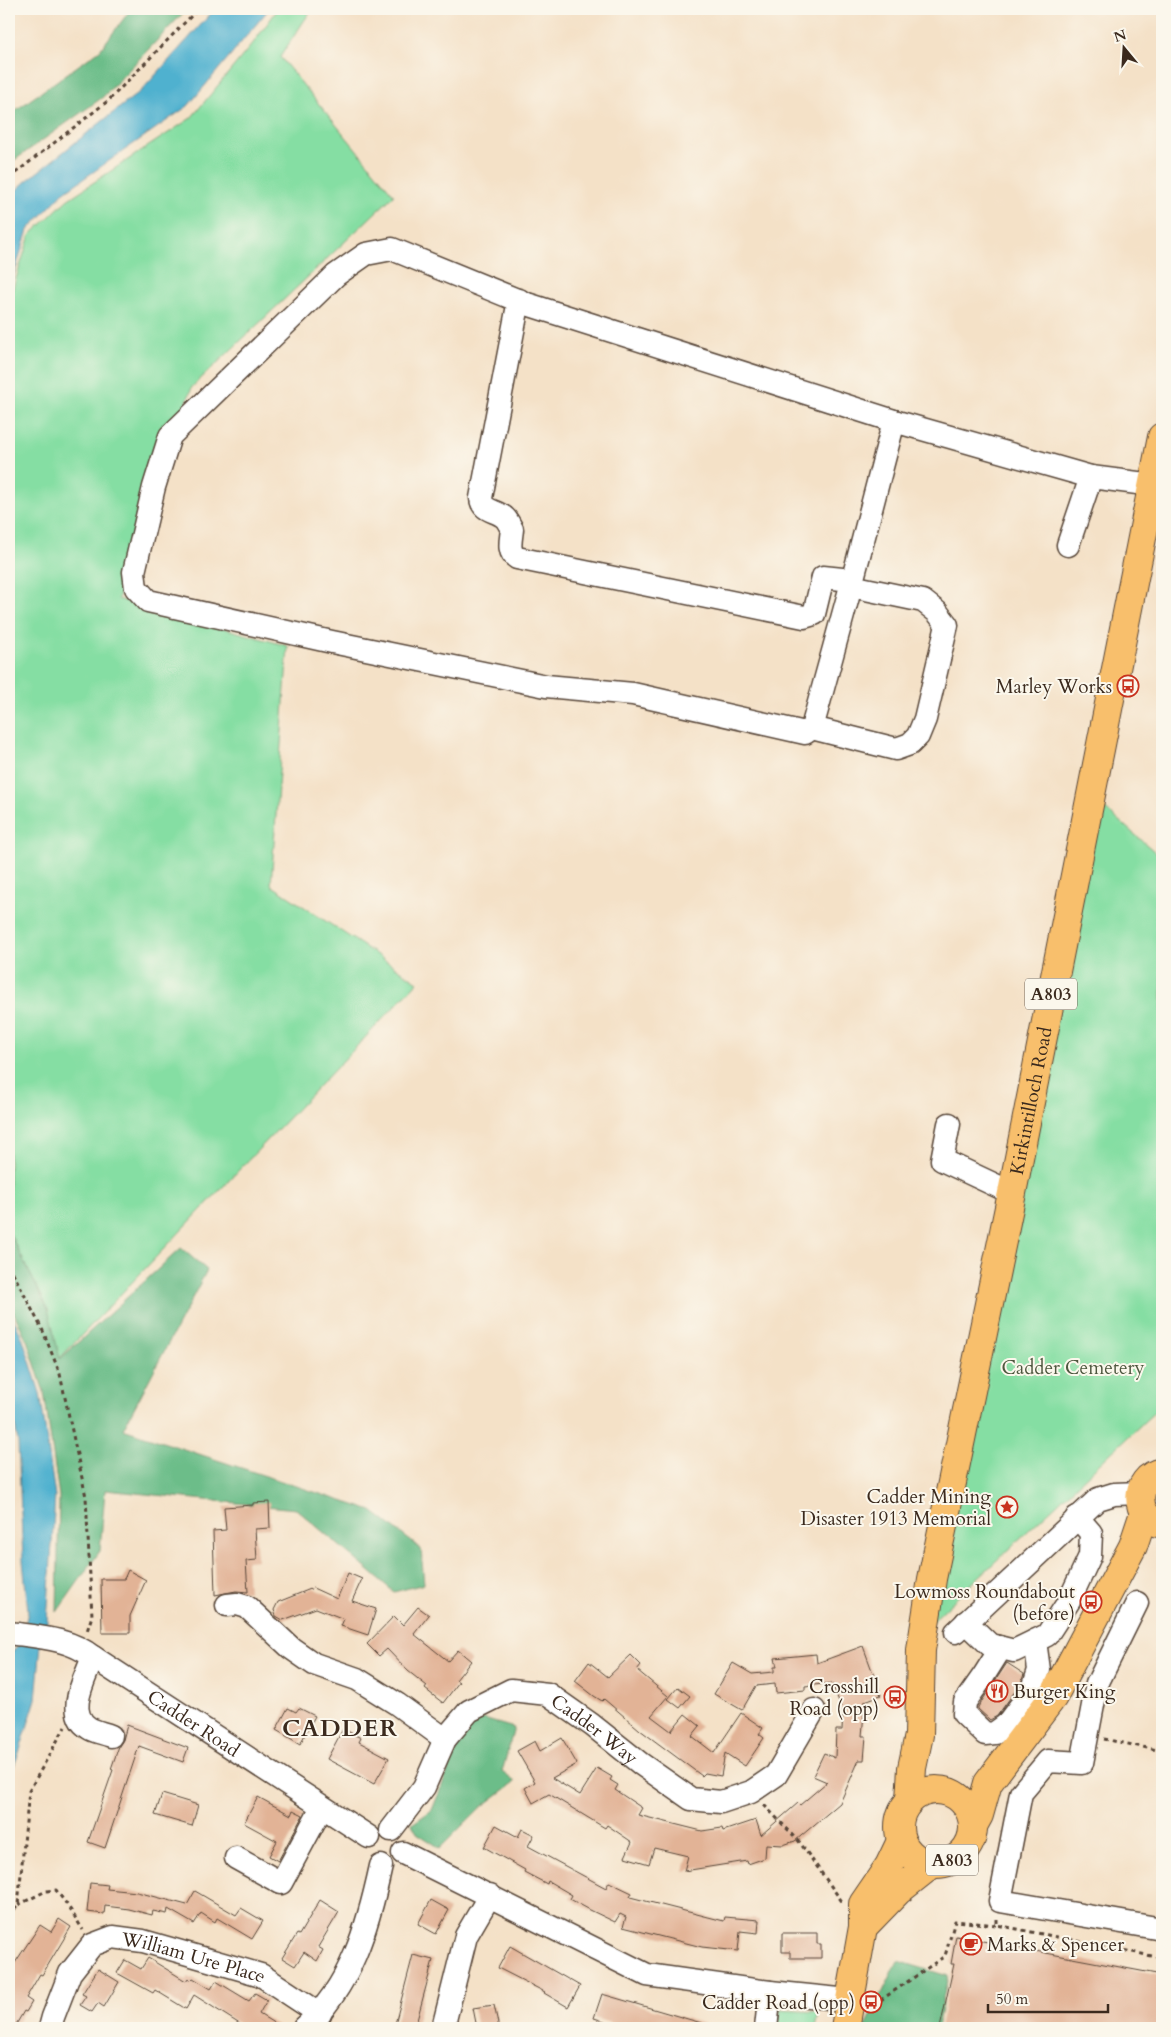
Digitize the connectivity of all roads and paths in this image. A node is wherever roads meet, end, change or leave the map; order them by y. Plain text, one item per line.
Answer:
1 (198, 9) edge
2 (9, 178) edge
3 (519, 300) junction
4 (894, 422) junction
5 (1162, 437) edge
6 (1090, 477) junction
7 (1153, 485) junction
8 (1068, 545) dead end
9 (852, 583) junction
10 (812, 728) junction
11 (949, 1124) dead end
12 (1012, 1193) junction
13 (9, 1265) edge
14 (1161, 1471) edge
15 (1152, 1513) edge
16 (1077, 1517) junction
17 (1137, 1604) dead end
18 (227, 1605) dead end
19 (9, 1633) edge
20 (1034, 1641) junction
21 (999, 1647) junction
22 (87, 1652) junction
23 (814, 1710) dead end
24 (80, 1716) junction
25 (919, 1735) junction
26 (111, 1736) dead end
27 (1087, 1736) junction
28 (446, 1739) junction
29 (1162, 1751) edge
30 (988, 1783) junction
31 (751, 1792) junction
32 (949, 1794) junction
33 (910, 1800) junction
34 (322, 1807) junction
35 (973, 1826) junction
36 (391, 1830) junction
37 (369, 1837) junction
38 (901, 1841) junction
39 (403, 1853) junction
40 (236, 1858) dead end
41 (932, 1864) junction
42 (381, 1866) junction
43 (490, 1895) junction
44 (1000, 1901) junction
45 (18, 1905) junction
46 (9, 1916) edge
47 (996, 1925) junction
48 (863, 1927) junction
49 (1162, 1929) edge
50 (92, 1946) junction
51 (1162, 1958) edge
52 (770, 1992) junction
53 (853, 2016) edge
54 (312, 2021) edge
55 (50, 2028) edge
56 (443, 2028) edge
57 (766, 2028) edge

1 - 2 path
3 - 4 street
3 - 9 street
3 - 10 street
4 - 6 street
4 - 9 street
5 - 7 main road, Kirkintilloch Road / A803
6 - 7 street
6 - 8 street
7 - 12 main road, Kirkintilloch Road / A803
9 - 10 street
9 - 10 street
11 - 12 street
12 - 25 main road, Kirkintilloch Road / A803
13 - 22 path
14 - 15 main road
15 - 16 street
15 - 30 main road
16 - 20 street
16 - 21 street
17 - 27 street
18 - 28 street
19 - 22 street, Cadder Road
20 - 21 street
20 - 21 street
22 - 24 street
22 - 34 street, Cadder Road
23 - 31 street, Cadder Way
24 - 26 street
24 - 45 path
25 - 32 main road, Kirkintilloch Road / A803
25 - 33 main road, Kirkintilloch Road / A803
27 - 29 path
27 - 44 street
28 - 31 street, Cadder Way
28 - 36 street, Cadder Way
30 - 32 main road
30 - 35 main road
31 - 48 path
32 - 33 main road
32 - 35 main road, A803
33 - 38 main road, A803
34 - 37 street, Cadder Road
34 - 40 street
35 - 41 main road, A803
36 - 37 street
36 - 39 street
37 - 42 street
38 - 41 main road, A803
38 - 48 main road, A803
39 - 42 street
39 - 43 street
41 - 48 main road, A803
42 - 54 street
43 - 52 street
43 - 56 street
44 - 47 path
44 - 49 street
45 - 46 path
45 - 50 path
47 - 51 path
47 - 53 path
48 - 53 main road, A803
50 - 54 street, William Ure Place
50 - 55 street, William Ure Place
52 - 53 street
52 - 57 street

